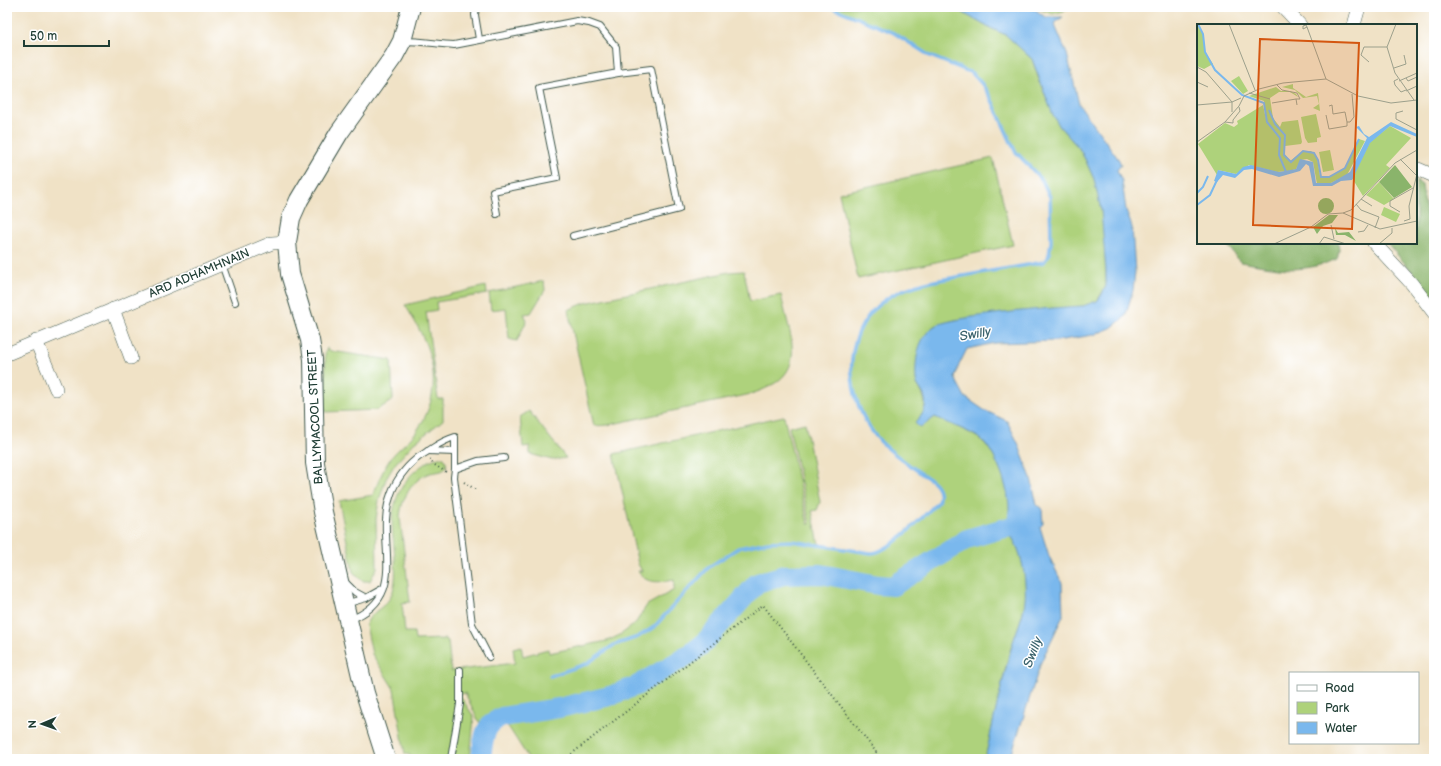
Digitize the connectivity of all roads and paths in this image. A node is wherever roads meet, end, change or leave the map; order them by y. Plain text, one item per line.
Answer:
1 (411, 7) edge
2 (476, 7) edge
3 (1283, 7) edge
4 (1359, 7) edge
5 (1299, 24) edge
6 (1354, 24) edge
7 (479, 39) junction
8 (402, 41) junction
9 (618, 73) junction
10 (1418, 169) dead end
11 (1434, 176) edge
12 (496, 214) dead end
13 (573, 236) dead end
14 (287, 242) junction
15 (1375, 244) edge
16 (222, 264) junction
17 (235, 302) dead end
18 (113, 309) junction
19 (1434, 313) edge
20 (36, 341) junction
21 (7, 354) edge
22 (131, 358) dead end
23 (56, 389) dead end
24 (428, 452) junction
25 (455, 452) junction
26 (504, 458) dead end
27 (455, 469) junction
28 (336, 574) junction
29 (382, 589) junction
30 (366, 598) junction
31 (346, 612) junction
32 (489, 657) dead end
33 (460, 670) dead end
34 (386, 759) edge
35 (452, 759) edge
36 (565, 759) edge
37 (868, 759) edge

1 - 8 main road, BALLYMACOOL STREET
2 - 7 lane
3 - 5 street
4 - 6 street
7 - 8 lane
7 - 9 lane
8 - 14 main road, BALLYMACOOL STREET
9 - 12 lane
9 - 13 lane
10 - 11 street
14 - 16 street, ARD ADHAMHNAIN
14 - 28 main road, BALLYMACOOL STREET
15 - 19 street
16 - 17 lane
16 - 18 street, ARD ADHAMHNAIN
18 - 20 street, ARD ADHAMHNAIN
18 - 22 street
20 - 21 street, ARD ADHAMHNAIN
20 - 23 street
24 - 25 lane
24 - 25 lane
24 - 29 lane
25 - 27 lane
26 - 27 lane
27 - 32 lane
28 - 30 lane
28 - 31 main road, BALLYMACOOL STREET
29 - 30 lane
29 - 31 lane
30 - 31 lane
31 - 34 main road, BALLYMACOOL STREET
33 - 35 lane
36 - 37 path

